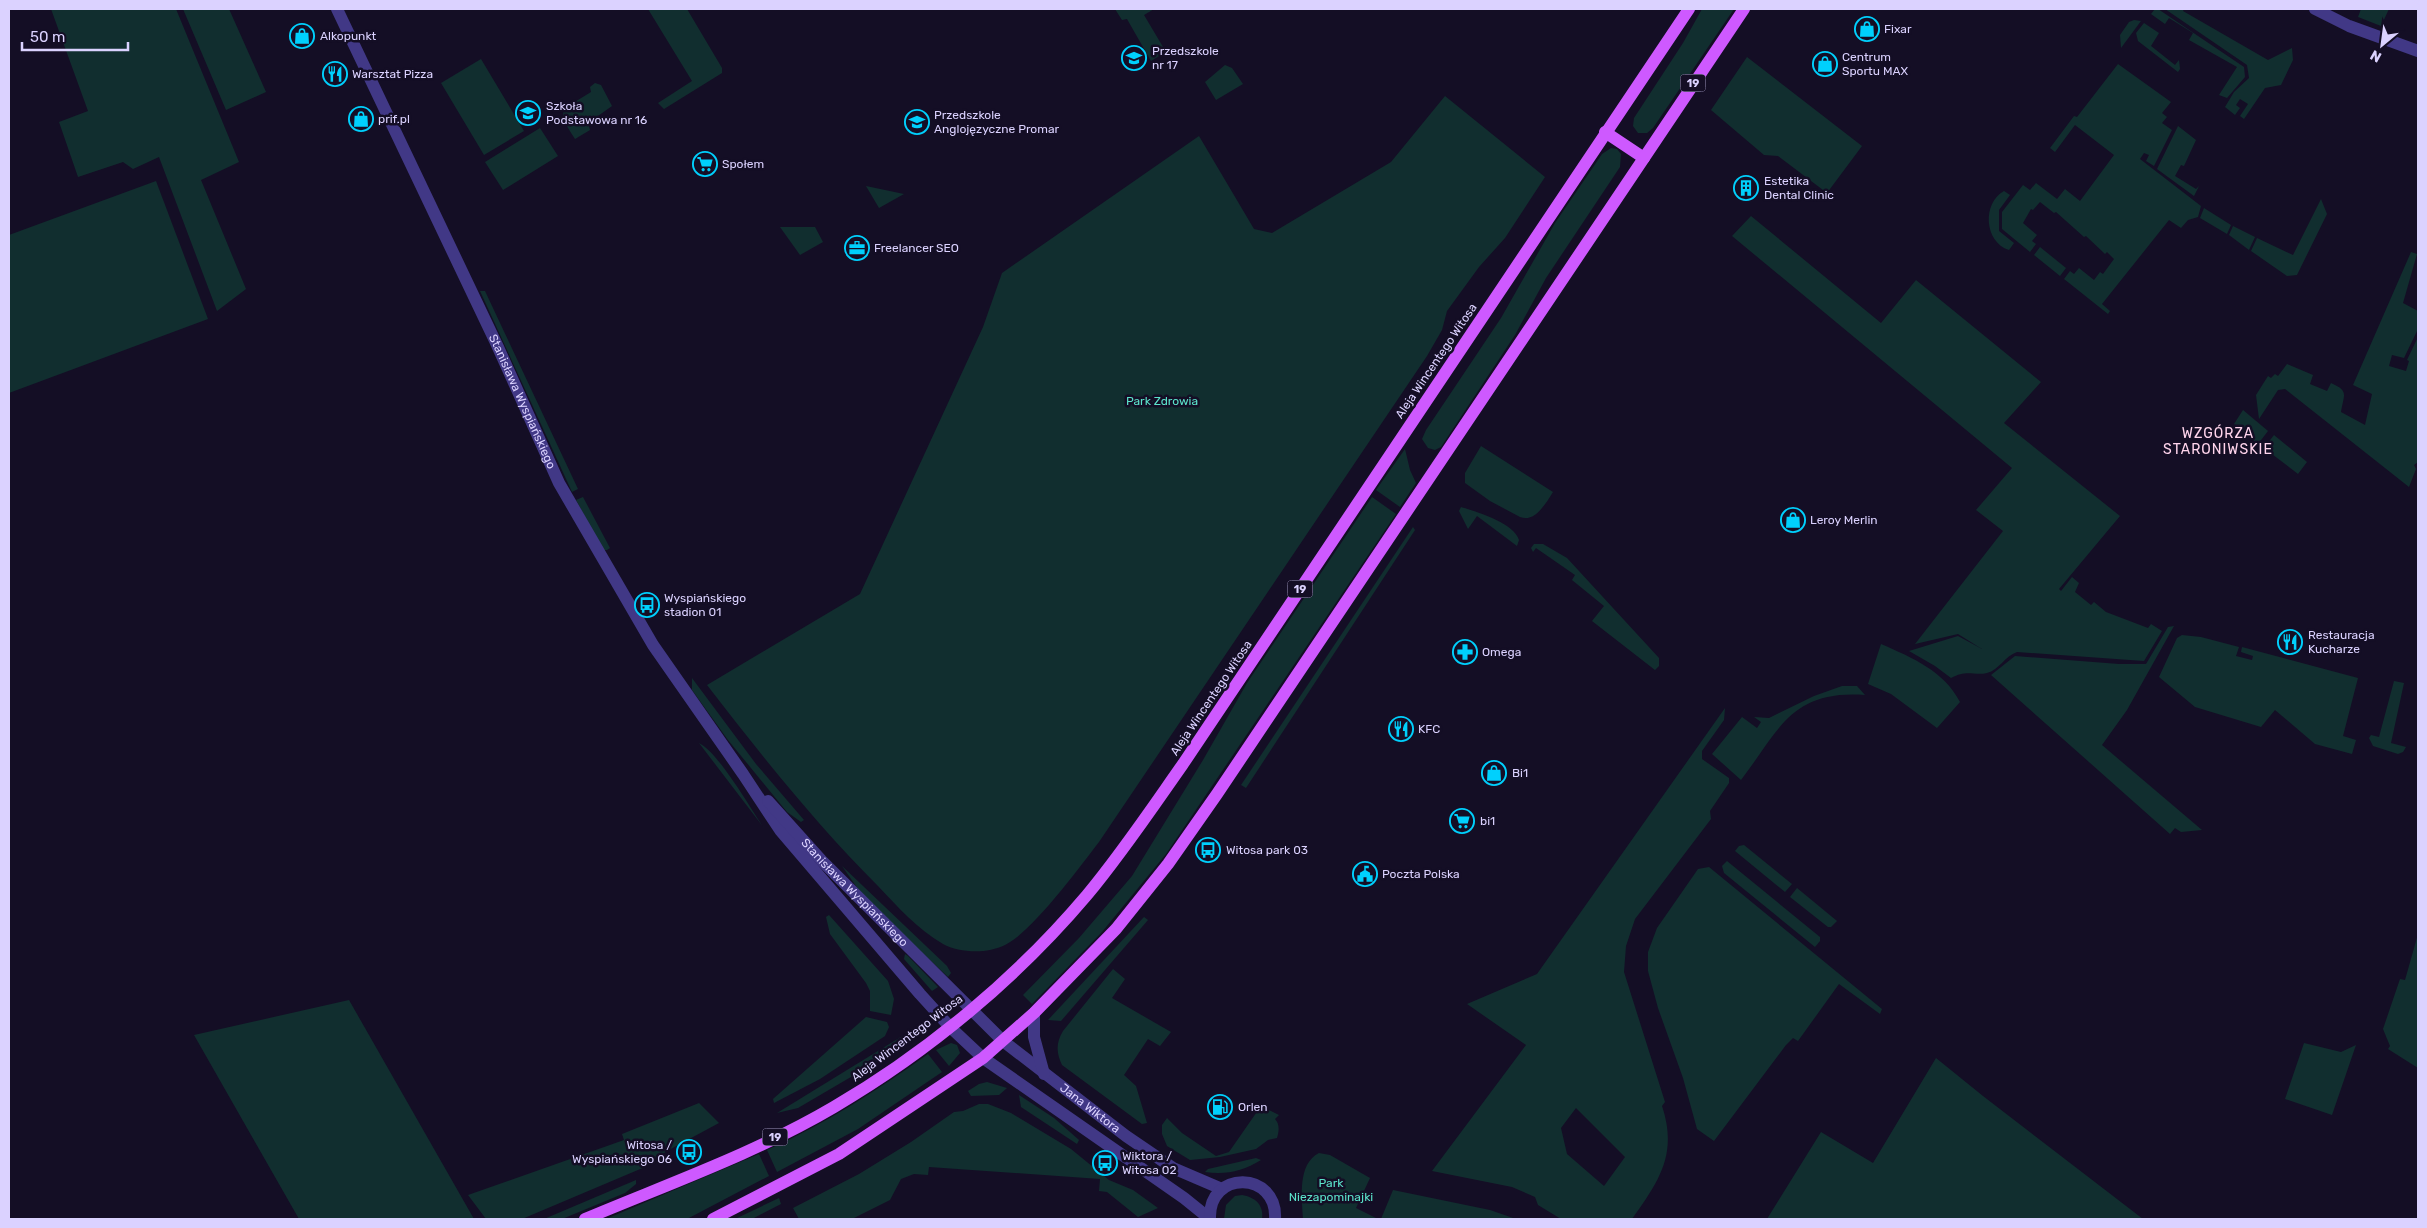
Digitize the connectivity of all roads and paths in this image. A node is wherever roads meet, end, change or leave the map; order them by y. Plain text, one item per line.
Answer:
1 (337, 9) edge
2 (1689, 9) edge
3 (1744, 9) edge
4 (2315, 9) edge
5 (2418, 51) edge
6 (1605, 132) junction
7 (1644, 158) junction
8 (743, 774) junction
9 (971, 1008) junction
10 (1034, 1013) junction
11 (950, 1027) junction
12 (1003, 1041) junction
13 (983, 1058) junction
14 (1044, 1074) junction
15 (1222, 1188) junction
16 (585, 1219) edge
17 (713, 1219) edge
18 (1210, 1219) edge
19 (1275, 1219) edge

1 - 8 street, Stanisława Wyspiańskiego
2 - 6 main road, Aleja Wincentego Witosa / 19
3 - 7 main road, 19
4 - 5 street
6 - 7 main road
6 - 9 main road, Aleja Wincentego Witosa / 19
7 - 10 main road, 19
8 - 9 street, Stanisława Wyspiańskiego
8 - 11 street, Stanisława Wyspiańskiego
9 - 11 main road, Aleja Wincentego Witosa / 19
9 - 12 street, Jana Wiktora
10 - 12 main road, 19
10 - 14 street
11 - 13 street, Stanisława Wyspiańskiego
11 - 16 main road, Aleja Wincentego Witosa / 19
12 - 13 main road, 19
12 - 14 street, Jana Wiktora
13 - 17 main road, 19
13 - 18 street, Jana Wiktora
14 - 15 street, Jana Wiktora
15 - 18 street
15 - 19 street

